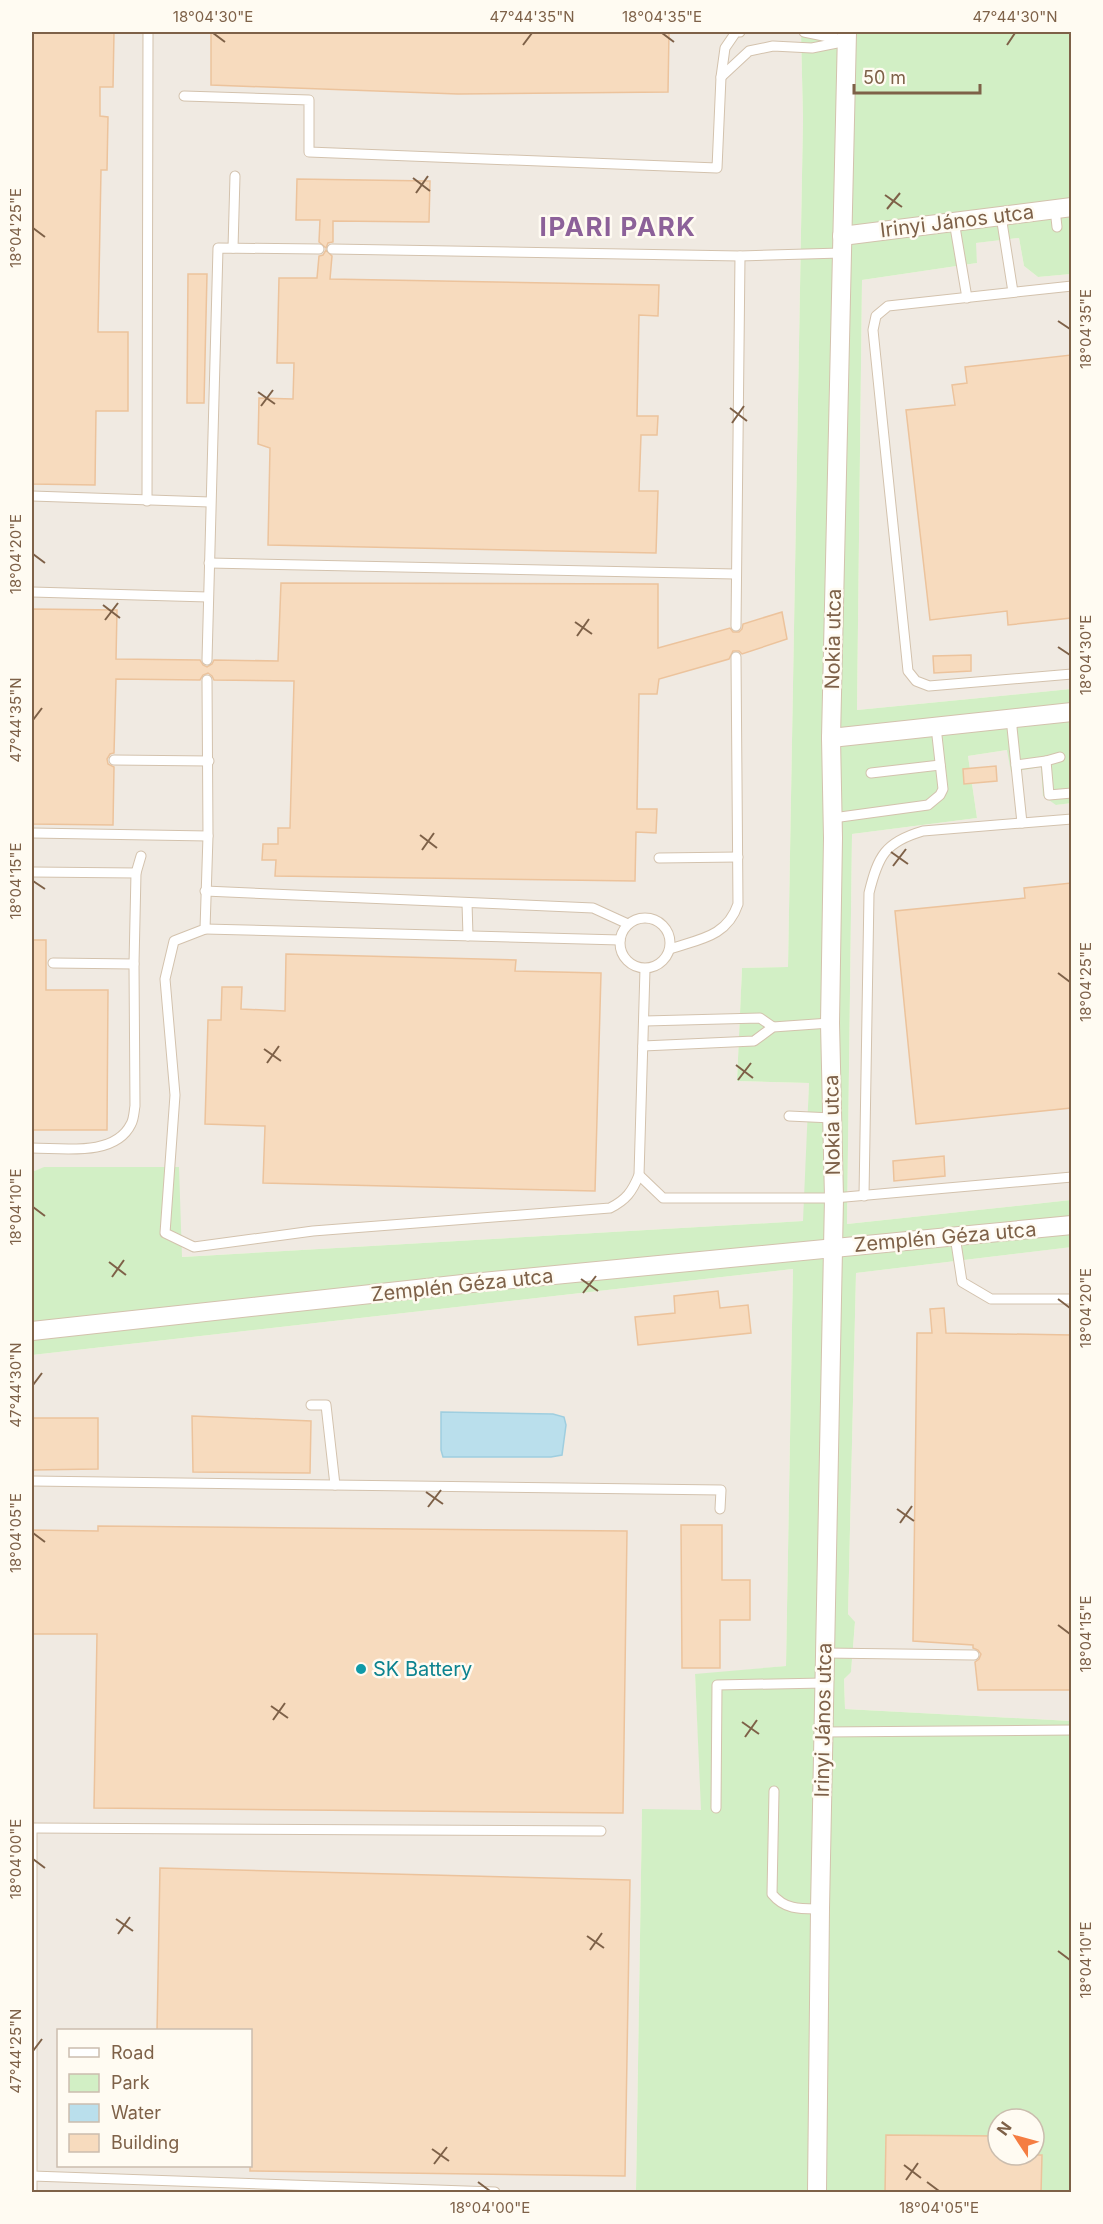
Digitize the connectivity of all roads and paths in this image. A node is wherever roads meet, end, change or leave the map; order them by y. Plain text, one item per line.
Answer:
1 (148, 32) edge
2 (740, 32) edge
3 (804, 32) edge
4 (847, 36) edge
5 (721, 77) junction
6 (184, 96) dead end
7 (236, 176) dead end
8 (1061, 214) edge
9 (1001, 216) junction
10 (954, 221) junction
11 (842, 245) junction
12 (233, 248) junction
13 (319, 249) dead end
14 (332, 249) dead end
15 (740, 256) junction
16 (1071, 286) edge
17 (1013, 292) junction
18 (967, 298) junction
19 (32, 496) edge
20 (147, 501) junction
21 (210, 502) junction
22 (209, 562) junction
23 (735, 574) junction
24 (32, 592) edge
25 (208, 597) junction
26 (736, 626) dead end
27 (736, 657) dead end
28 (207, 660) dead end
29 (1071, 674) edge
30 (207, 680) dead end
31 (1071, 712) edge
32 (1011, 718) junction
33 (936, 727) junction
34 (831, 738) junction
35 (1060, 757) dead end
36 (114, 760) dead end
37 (209, 761) junction
38 (1046, 761) junction
39 (940, 765) junction
40 (1016, 765) junction
41 (871, 774) dead end
42 (1071, 793) edge
43 (833, 818) junction
44 (1071, 819) edge
45 (1022, 823) junction
46 (32, 833) edge
47 (208, 836) junction
48 (141, 856) dead end
49 (738, 857) junction
50 (659, 858) dead end
51 (32, 872) edge
52 (136, 873) junction
53 (205, 891) junction
54 (467, 903) junction
55 (628, 924) junction
56 (205, 929) junction
57 (468, 936) junction
58 (620, 940) junction
59 (670, 949) junction
60 (53, 963) dead end
61 (134, 964) junction
62 (645, 969) junction
63 (645, 1021) junction
64 (830, 1023) junction
65 (773, 1027) junction
66 (643, 1046) junction
67 (789, 1116) dead end
68 (832, 1118) junction
69 (32, 1148) edge
70 (639, 1175) junction
71 (1071, 1178) edge
72 (864, 1196) junction
73 (834, 1198) junction
74 (1071, 1225) edge
75 (955, 1236) junction
76 (833, 1247) junction
77 (1071, 1299) edge
78 (32, 1331) edge
79 (311, 1405) dead end
80 (32, 1481) edge
81 (335, 1485) junction
82 (720, 1509) dead end
83 (825, 1653) junction
84 (974, 1654) dead end
85 (824, 1683) junction
86 (1071, 1730) edge
87 (823, 1732) junction
88 (774, 1791) dead end
89 (716, 1808) dead end
90 (32, 1828) edge
91 (601, 1831) dead end
92 (820, 1909) junction
93 (32, 2176) edge
94 (32, 2193) edge
95 (495, 2193) edge
96 (817, 2193) edge

1 - 20 lane
2 - 5 lane
3 - 4 lane
4 - 5 lane
4 - 11 street, Nokia utca
5 - 6 lane
7 - 12 lane
8 - 9 street, Irinyi János utca
9 - 10 street, Irinyi János utca
9 - 17 lane
10 - 11 street, Irinyi János utca
10 - 18 lane
11 - 15 lane
11 - 34 street, Nokia utca
12 - 13 lane
12 - 21 lane
14 - 15 lane
15 - 23 lane
16 - 17 lane
17 - 18 lane
18 - 29 lane
19 - 20 lane
20 - 21 lane
21 - 22 lane
22 - 23 lane
22 - 25 lane
23 - 26 lane
24 - 25 lane
25 - 28 lane
27 - 49 lane
30 - 37 lane
31 - 32 street
32 - 33 street
32 - 40 lane
33 - 34 street
33 - 39 lane
34 - 43 street, Nokia utca
35 - 38 lane
36 - 37 lane
37 - 47 lane
38 - 40 lane
38 - 42 lane
39 - 41 lane
39 - 43 lane
40 - 45 lane
43 - 64 street, Nokia utca
44 - 45 lane
45 - 72 lane
46 - 47 lane
47 - 53 lane
48 - 52 lane
49 - 50 lane
49 - 59 lane
51 - 52 lane
52 - 61 lane
53 - 54 lane
53 - 56 lane
54 - 55 lane
54 - 57 lane
55 - 58 lane
55 - 59 lane
56 - 57 lane
56 - 70 lane
57 - 58 lane
58 - 62 lane
59 - 62 lane
60 - 61 lane
61 - 69 lane
62 - 63 lane
63 - 65 lane
63 - 66 lane
64 - 65 lane
64 - 68 street, Nokia utca
65 - 66 lane
66 - 70 lane
67 - 68 lane
68 - 73 street, Nokia utca
70 - 73 lane
71 - 72 lane
72 - 73 lane
73 - 76 street, Nokia utca
74 - 75 street, Zemplén Géza utca
75 - 76 street, Zemplén Géza utca
75 - 77 lane
76 - 78 street, Zemplén Géza utca
76 - 83 street, Irinyi János utca
79 - 81 lane
80 - 81 lane
81 - 82 lane
83 - 84 lane
83 - 85 street, Irinyi János utca
85 - 87 street, Irinyi János utca
85 - 89 lane
86 - 87 lane
87 - 92 street, Irinyi János utca
88 - 92 lane
90 - 91 lane
90 - 93 lane
92 - 96 street, Irinyi János utca
93 - 94 lane
93 - 95 lane

